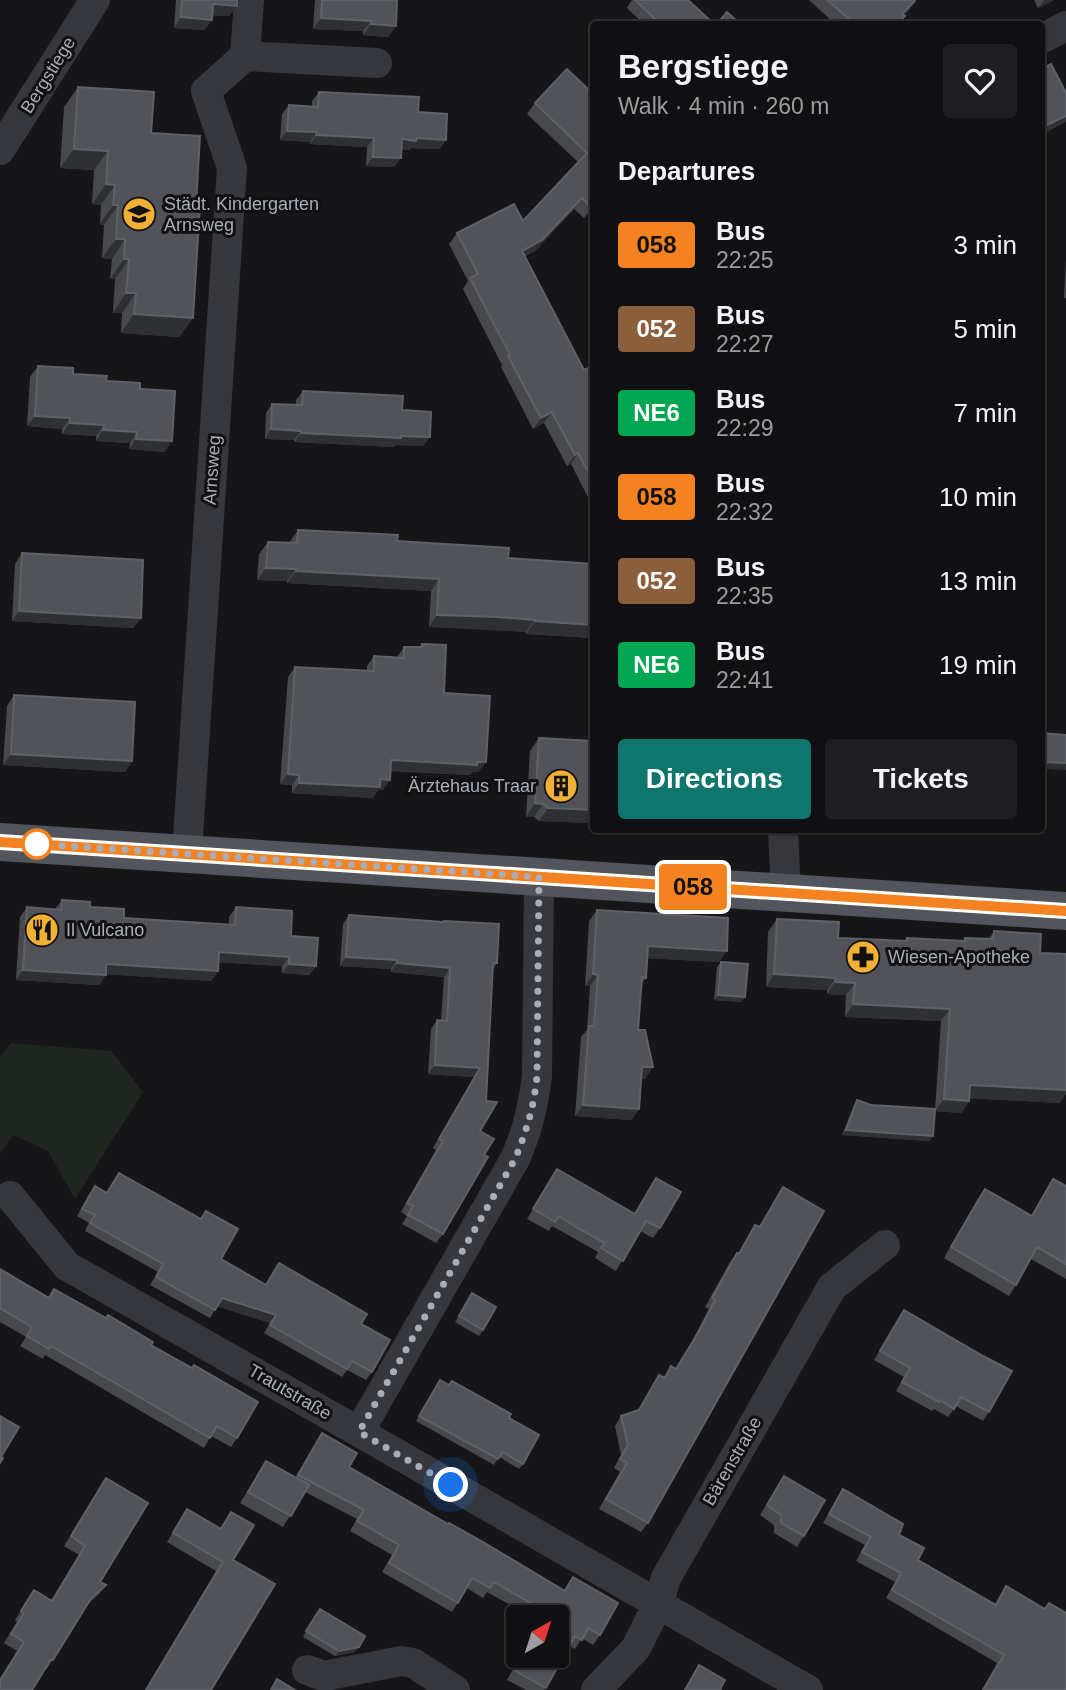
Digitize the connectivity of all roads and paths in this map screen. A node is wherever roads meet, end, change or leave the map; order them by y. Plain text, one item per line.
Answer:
1 (95, 0) edge
2 (248, 0) edge
3 (1066, 26) edge
4 (1045, 37) edge
5 (245, 56) junction
6 (377, 62) dead end
7 (0, 150) edge
8 (783, 833) edge
9 (0, 842) edge
10 (187, 853) junction
11 (539, 877) junction
12 (786, 893) junction
13 (1066, 911) edge
14 (10, 1196) dead end
15 (885, 1245) dead end
16 (359, 1432) junction
17 (658, 1604) junction
18 (307, 1670) dead end
19 (455, 1690) edge
20 (596, 1690) edge
21 (808, 1690) edge

1 - 7 street, Bergstiege
2 - 5 street
3 - 4 street
5 - 6 street
5 - 10 street, Arnsweg
8 - 12 street
9 - 10 main road
10 - 11 main road
11 - 12 main road
11 - 16 street
12 - 13 main road
14 - 16 street, Trautstraße
15 - 17 street, Bärenstraße
16 - 17 street, Trautstraße
17 - 20 street, Bärenstraße
17 - 21 street, Trautstraße
18 - 19 street

